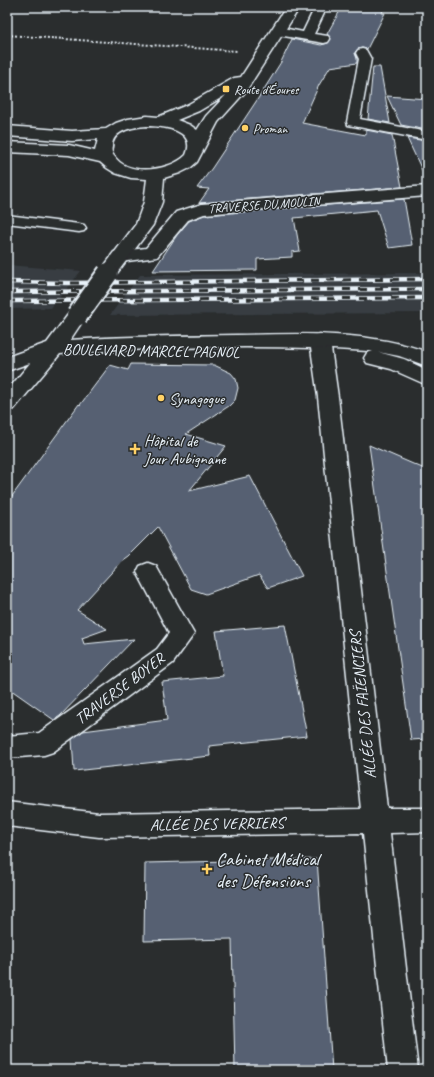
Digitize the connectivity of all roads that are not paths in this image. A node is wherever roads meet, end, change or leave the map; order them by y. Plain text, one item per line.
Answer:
1 (293, 7) edge
2 (321, 7) edge
3 (278, 31) junction
4 (306, 36) junction
5 (324, 40) dead end
6 (362, 53) dead end
7 (252, 72) junction
8 (161, 121) junction
9 (7, 131) edge
10 (111, 133) junction
11 (427, 136) edge
12 (7, 147) edge
13 (196, 147) junction
14 (106, 158) junction
15 (156, 174) junction
16 (427, 191) edge
17 (7, 219) edge
18 (79, 228) dead end
19 (120, 256) junction
20 (321, 346) junction
21 (54, 348) junction
22 (427, 359) edge
23 (7, 364) edge
24 (427, 378) edge
25 (7, 404) edge
26 (148, 572) dead end
27 (7, 747) edge
28 (7, 814) edge
29 (427, 820) edge
30 (375, 821) junction
31 (403, 1070) edge

1 - 3 street
2 - 4 lane
3 - 4 lane
3 - 7 street
4 - 5 lane
6 - 11 lane
7 - 8 street
7 - 13 street
8 - 10 street
8 - 13 street
9 - 10 street
10 - 14 street
12 - 14 street
13 - 15 street
14 - 15 street
15 - 19 street
16 - 19 street, TRAVERSE DU MOULIN
17 - 18 lane
19 - 21 street, bridge
20 - 21 street, BOULEVARD MARCEL PAGNOL
20 - 22 street, BOULEVARD MARCEL PAGNOL
20 - 24 street, BOULEVARD MARCEL PAGNOL
20 - 30 street, ALLÉE DES FAÏENCIERS
21 - 23 street
21 - 25 street
26 - 27 street, TRAVERSE BOYER
28 - 30 street, ALLÉE DES VERRIERS
29 - 30 street, ALLÉE DES VERRIERS
30 - 31 street, ALLÉE DES FAÏENCIERS

